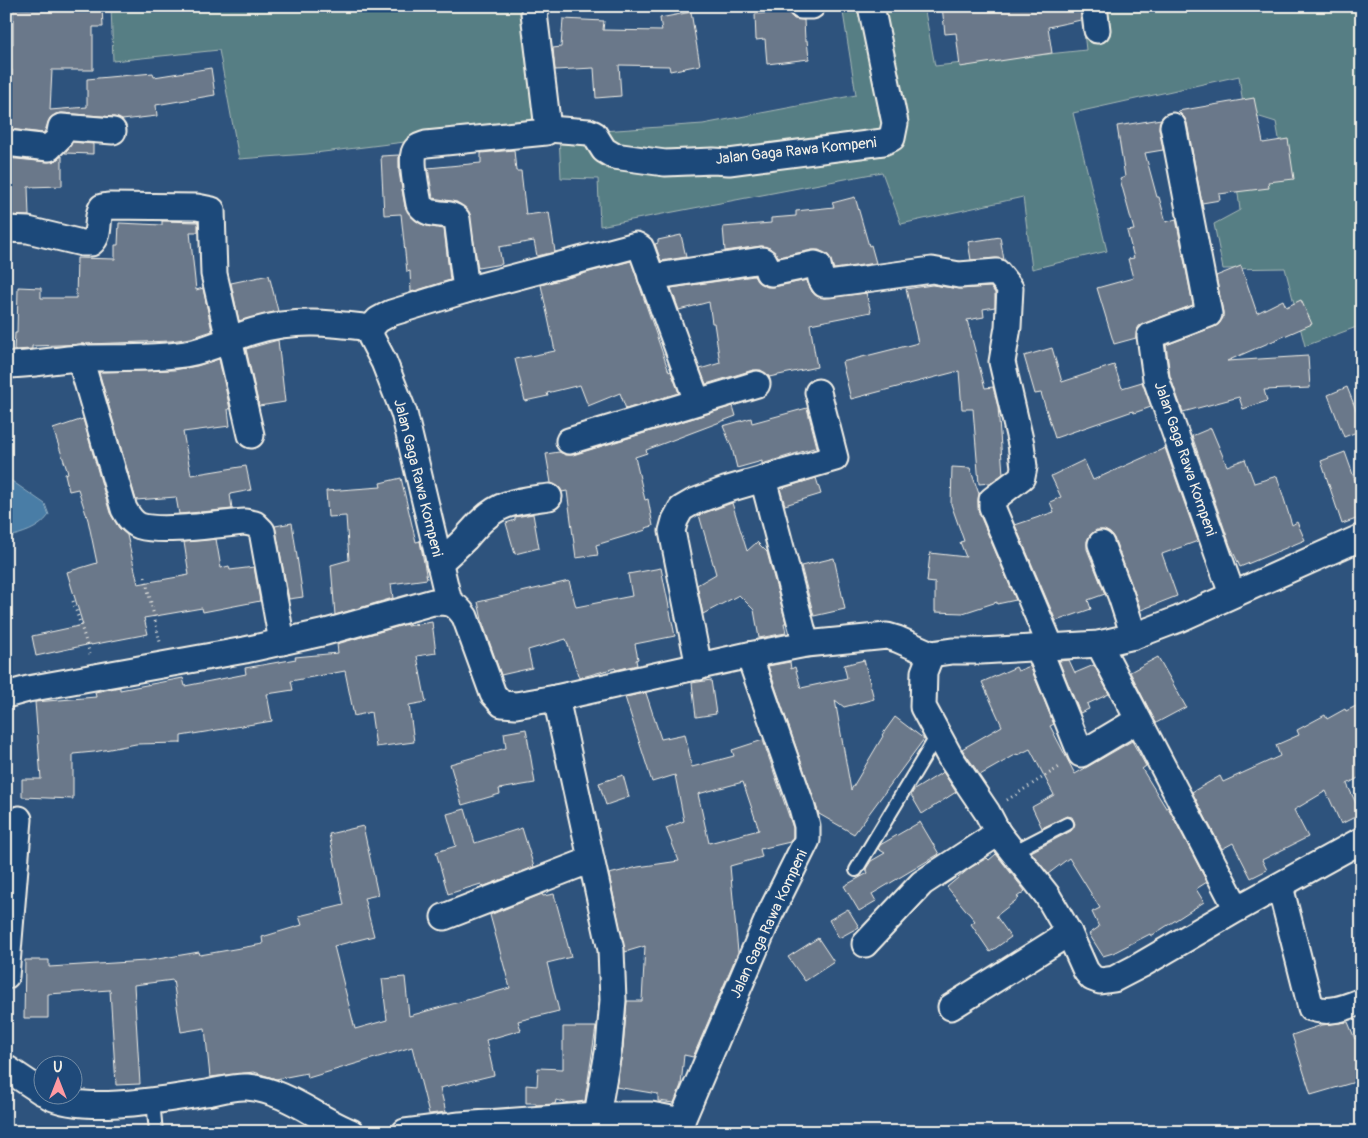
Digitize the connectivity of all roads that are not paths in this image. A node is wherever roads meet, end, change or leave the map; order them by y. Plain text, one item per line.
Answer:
1 (538, 6) edge
2 (801, 6) edge
3 (806, 6) edge
4 (812, 6) edge
5 (862, 6) edge
6 (872, 6) edge
7 (1173, 126) dead end
8 (548, 130) junction
9 (113, 131) dead end
10 (6, 143) edge
11 (6, 228) edge
12 (651, 277) junction
13 (466, 290) junction
14 (371, 328) junction
15 (229, 341) junction
16 (80, 358) junction
17 (6, 365) edge
18 (757, 384) dead end
19 (818, 392) dead end
20 (697, 401) junction
21 (251, 435) dead end
22 (569, 441) dead end
23 (763, 479) junction
24 (549, 497) dead end
25 (1362, 537) edge
26 (1101, 544) dead end
27 (439, 563) junction
28 (1232, 594) junction
29 (449, 602) junction
30 (1134, 636) junction
31 (282, 642) junction
32 (806, 644) junction
33 (1099, 644) junction
34 (1045, 647) junction
35 (931, 654) junction
36 (749, 655) junction
37 (699, 667) junction
38 (6, 694) edge
39 (556, 698) junction
40 (1138, 720) junction
41 (938, 734) junction
42 (19, 819) dead end
43 (993, 822) junction
44 (1067, 824) dead end
45 (1362, 840) edge
46 (1013, 852) junction
47 (591, 860) junction
48 (856, 870) dead end
49 (1280, 886) junction
50 (1237, 909) junction
51 (444, 917) dead end
52 (1069, 934) junction
53 (865, 944) dead end
54 (6, 976) edge
55 (1362, 1001) edge
56 (951, 1007) dead end
57 (6, 1068) edge
58 (32, 1085) edge
59 (153, 1101) junction
60 (82, 1104) edge
61 (597, 1115) junction
62 (680, 1126) edge
63 (156, 1132) edge
64 (351, 1132) edge
65 (405, 1132) edge

1 - 8 street
2 - 3 street
3 - 4 street
5 - 6 street, Jalan Gaga Rawa Kompeni
6 - 8 street, Jalan Gaga Rawa Kompeni
7 - 28 street, Jalan Gaga Rawa Kompeni
8 - 13 street, Jalan Gaga Rawa Kompeni
9 - 10 street
11 - 15 street
12 - 13 street
12 - 20 street
12 - 34 street
13 - 14 street
14 - 15 street
14 - 27 street, Jalan Gaga Rawa Kompeni
15 - 16 street
15 - 21 street
16 - 17 street
16 - 31 street
18 - 20 street
19 - 23 street
20 - 22 street
23 - 32 street
23 - 37 street
24 - 27 street
25 - 28 street
26 - 30 street
27 - 29 street, Jalan Gaga Rawa Kompeni
28 - 30 street
29 - 31 street
29 - 39 street
30 - 33 street
31 - 38 street
32 - 35 street
32 - 36 street
33 - 34 street
33 - 40 street
34 - 35 street
34 - 40 street
35 - 41 street
36 - 37 street
36 - 62 street, Jalan Gaga Rawa Kompeni
37 - 39 street
39 - 47 street
40 - 50 street
41 - 43 street
41 - 48 lane
42 - 54 street
43 - 46 street
43 - 53 street
44 - 46 lane
45 - 49 street
46 - 52 street
47 - 51 street
47 - 61 street
49 - 50 street
49 - 55 street
50 - 52 street
52 - 56 street
57 - 58 street
59 - 60 street
59 - 63 lane
59 - 64 street
61 - 62 street
61 - 65 street

